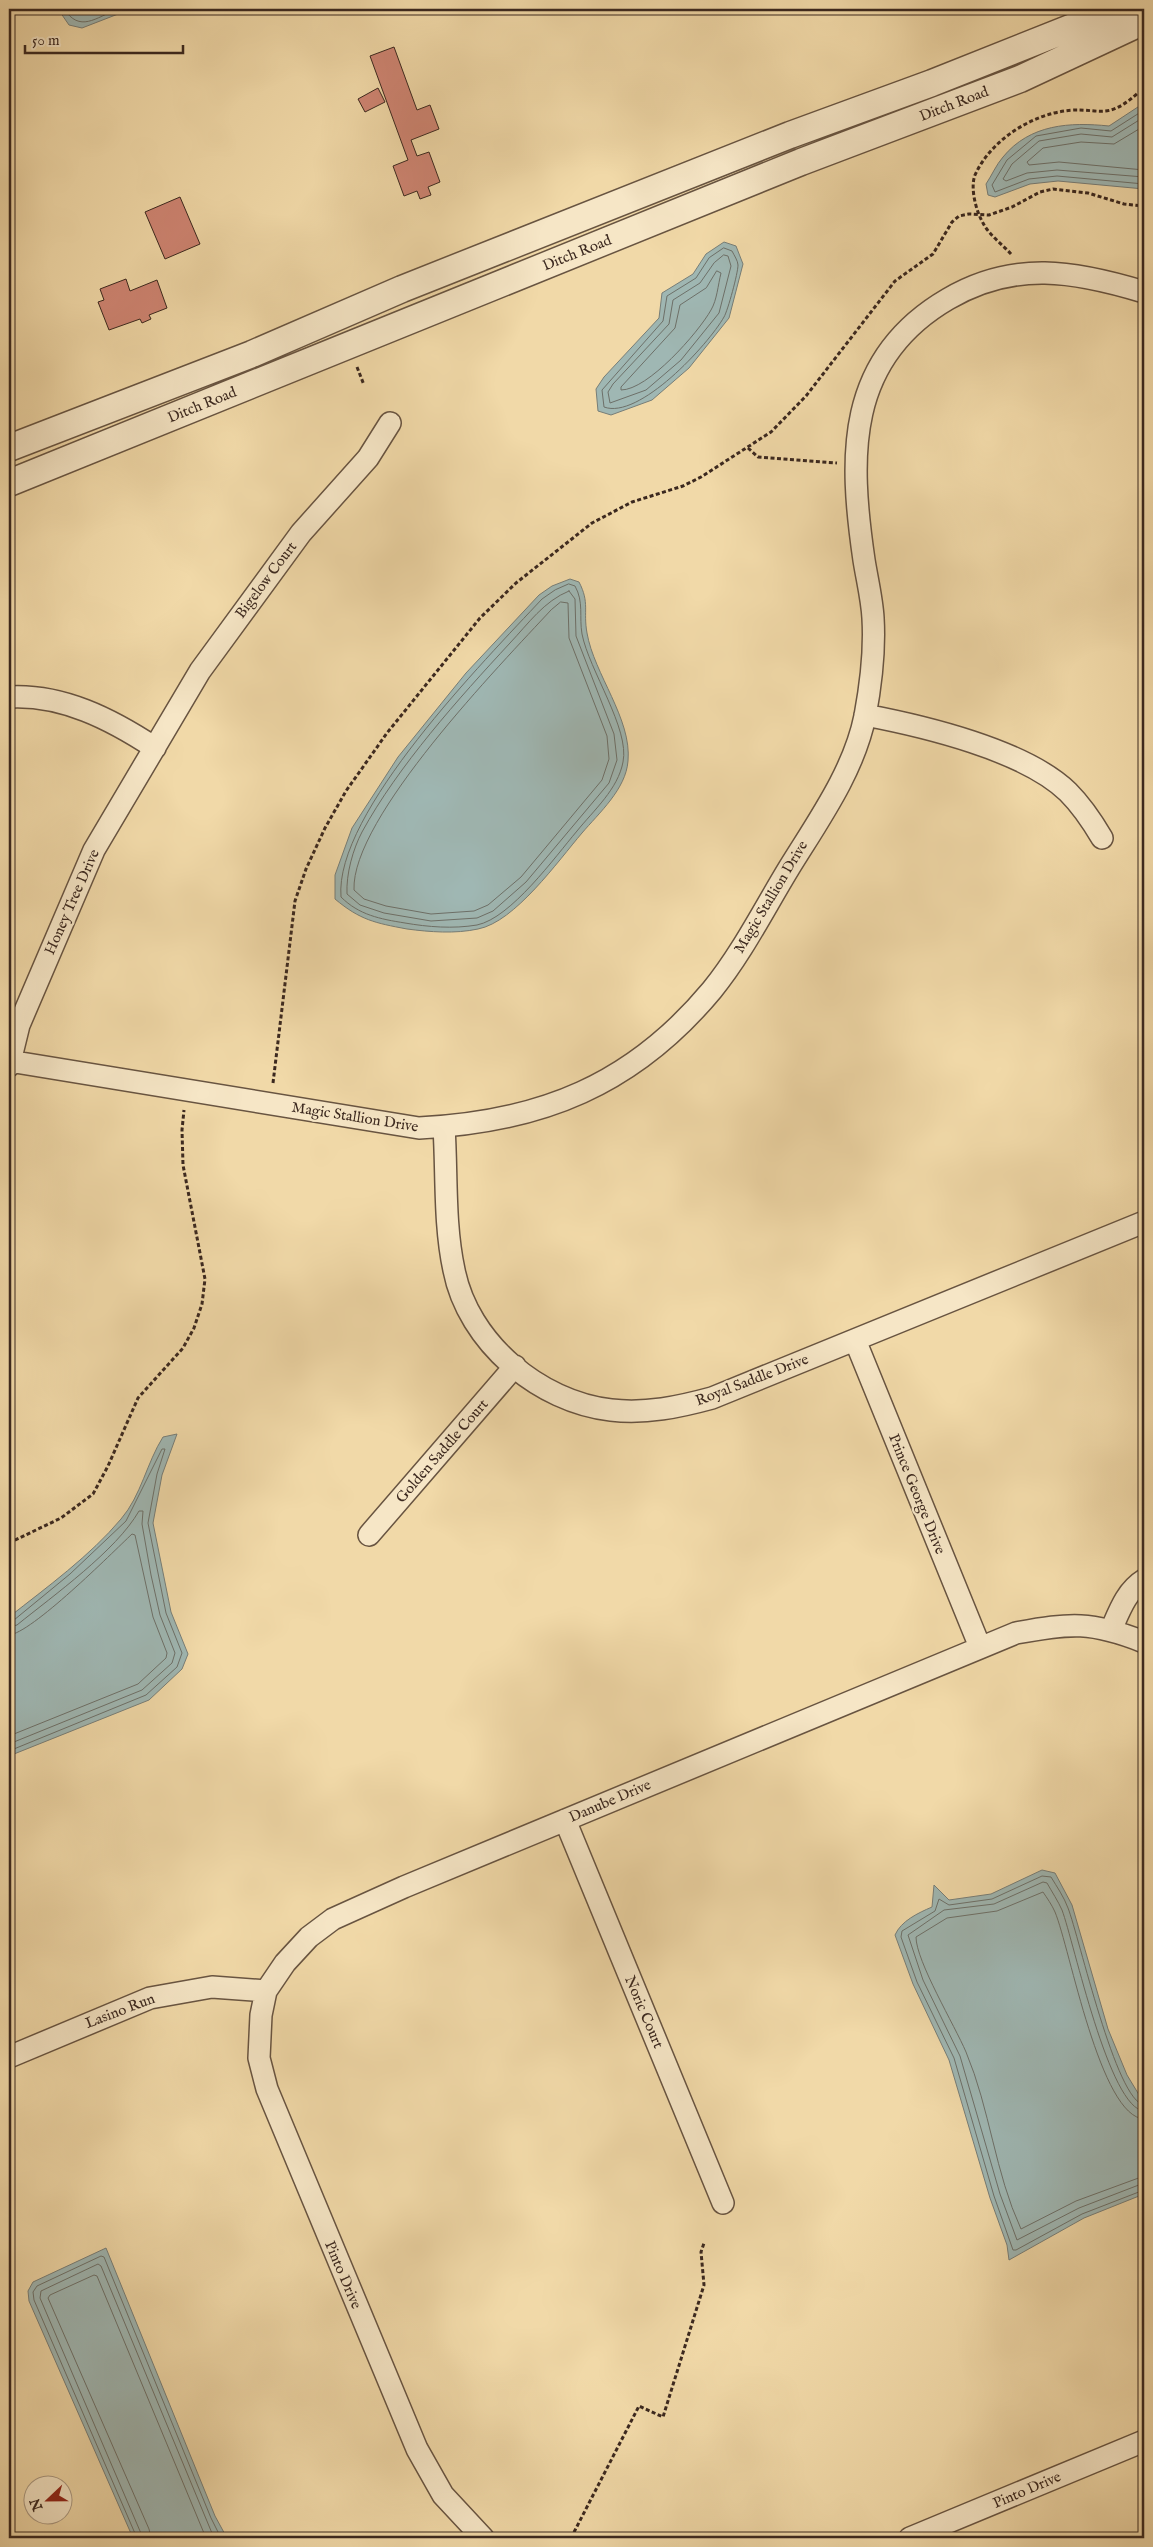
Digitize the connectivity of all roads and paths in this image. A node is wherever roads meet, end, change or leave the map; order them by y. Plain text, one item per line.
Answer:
1 (1118, 9) edge
2 (1144, 21) edge
3 (1144, 87) edge
4 (1144, 206) edge
5 (978, 214) junction
6 (1011, 254) dead end
7 (1144, 292) edge
8 (356, 366) dead end
9 (364, 385) dead end
10 (390, 423) dead end
11 (9, 448) edge
12 (748, 448) junction
13 (855, 464) junction
14 (9, 483) edge
15 (9, 697) edge
16 (865, 715) junction
17 (155, 748) junction
18 (1102, 838) dead end
19 (9, 1063) edge
20 (186, 1090) junction
21 (271, 1104) junction
22 (444, 1127) junction
23 (1144, 1222) edge
24 (855, 1340) junction
25 (515, 1366) junction
26 (368, 1535) dead end
27 (9, 1544) edge
28 (1144, 1580) edge
29 (1111, 1630) junction
30 (1144, 1642) edge
31 (980, 1647) junction
32 (565, 1820) junction
33 (266, 1991) junction
34 (9, 2057) edge
35 (723, 2203) dead end
36 (704, 2242) dead end
37 (1144, 2440) edge
38 (483, 2538) edge
39 (571, 2538) edge
40 (910, 2538) edge

1 - 11 street, Ditch Road
2 - 14 street, Ditch Road
3 - 5 path
4 - 5 path
5 - 6 path
5 - 12 path
7 - 13 street, Magic Stallion Drive
8 - 9 path
10 - 17 street, Bigelow Court
12 - 13 path
12 - 21 path
13 - 16 street, Magic Stallion Drive
15 - 17 street
16 - 18 street
16 - 22 street, Magic Stallion Drive
17 - 19 street, Honey Tree Drive
19 - 20 street, Magic Stallion Drive
20 - 21 street, Magic Stallion Drive
20 - 27 path
21 - 22 street, Magic Stallion Drive
22 - 25 street, Royal Saddle Drive
23 - 24 street, Royal Saddle Drive
24 - 25 street, Royal Saddle Drive
24 - 31 street, Prince George Drive
25 - 26 street, Golden Saddle Court
28 - 29 street
29 - 30 street, Danube Drive
29 - 31 street, Danube Drive
31 - 32 street, Danube Drive
32 - 33 street, Danube Drive
32 - 35 street, Noric Court
33 - 34 street, Lasino Run
33 - 38 street, Pinto Drive
36 - 39 path
37 - 40 street, Pinto Drive

